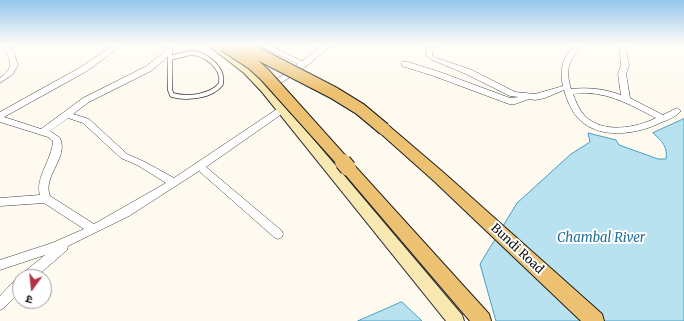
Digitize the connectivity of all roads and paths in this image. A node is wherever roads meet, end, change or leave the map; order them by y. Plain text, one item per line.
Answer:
1 (14, 60) edge
2 (96, 60) edge
3 (157, 60) edge
4 (169, 60) edge
5 (211, 60) edge
6 (233, 60) edge
7 (247, 60) edge
8 (271, 60) edge
9 (295, 60) edge
10 (309, 60) edge
11 (437, 60) edge
12 (567, 60) edge
13 (624, 60) edge
14 (304, 64) junction
15 (405, 64) dead end
16 (0, 81) edge
17 (567, 89) junction
18 (266, 90) junction
19 (530, 97) junction
20 (626, 100) junction
21 (283, 109) junction
22 (677, 111) dead end
23 (66, 114) junction
24 (663, 118) junction
25 (1, 119) edge
26 (43, 132) junction
27 (199, 166) junction
28 (174, 183) junction
29 (46, 198) junction
30 (0, 202) edge
31 (92, 229) junction
32 (278, 234) dead end
33 (70, 241) junction
34 (0, 265) edge
35 (37, 269) edge
36 (12, 291) edge
37 (0, 304) edge
38 (456, 321) edge
39 (482, 321) edge
40 (596, 321) edge

1 - 16 street
2 - 25 street
3 - 23 street
4 - 5 lane
6 - 18 street
7 - 39 main road, bridge
8 - 40 main road, Bundi Road, bridge
9 - 14 street
10 - 14 street
11 - 19 street
12 - 17 street
13 - 20 street
14 - 18 street
15 - 19 street
17 - 19 street
17 - 20 street
17 - 24 street
18 - 21 street
20 - 24 street
21 - 27 street
21 - 38 street
22 - 24 street
23 - 26 street
23 - 28 street
25 - 26 street
26 - 29 street
27 - 28 street
27 - 32 street
28 - 31 street
29 - 30 street
29 - 31 street
31 - 33 street
33 - 34 street
33 - 35 street
36 - 37 street

